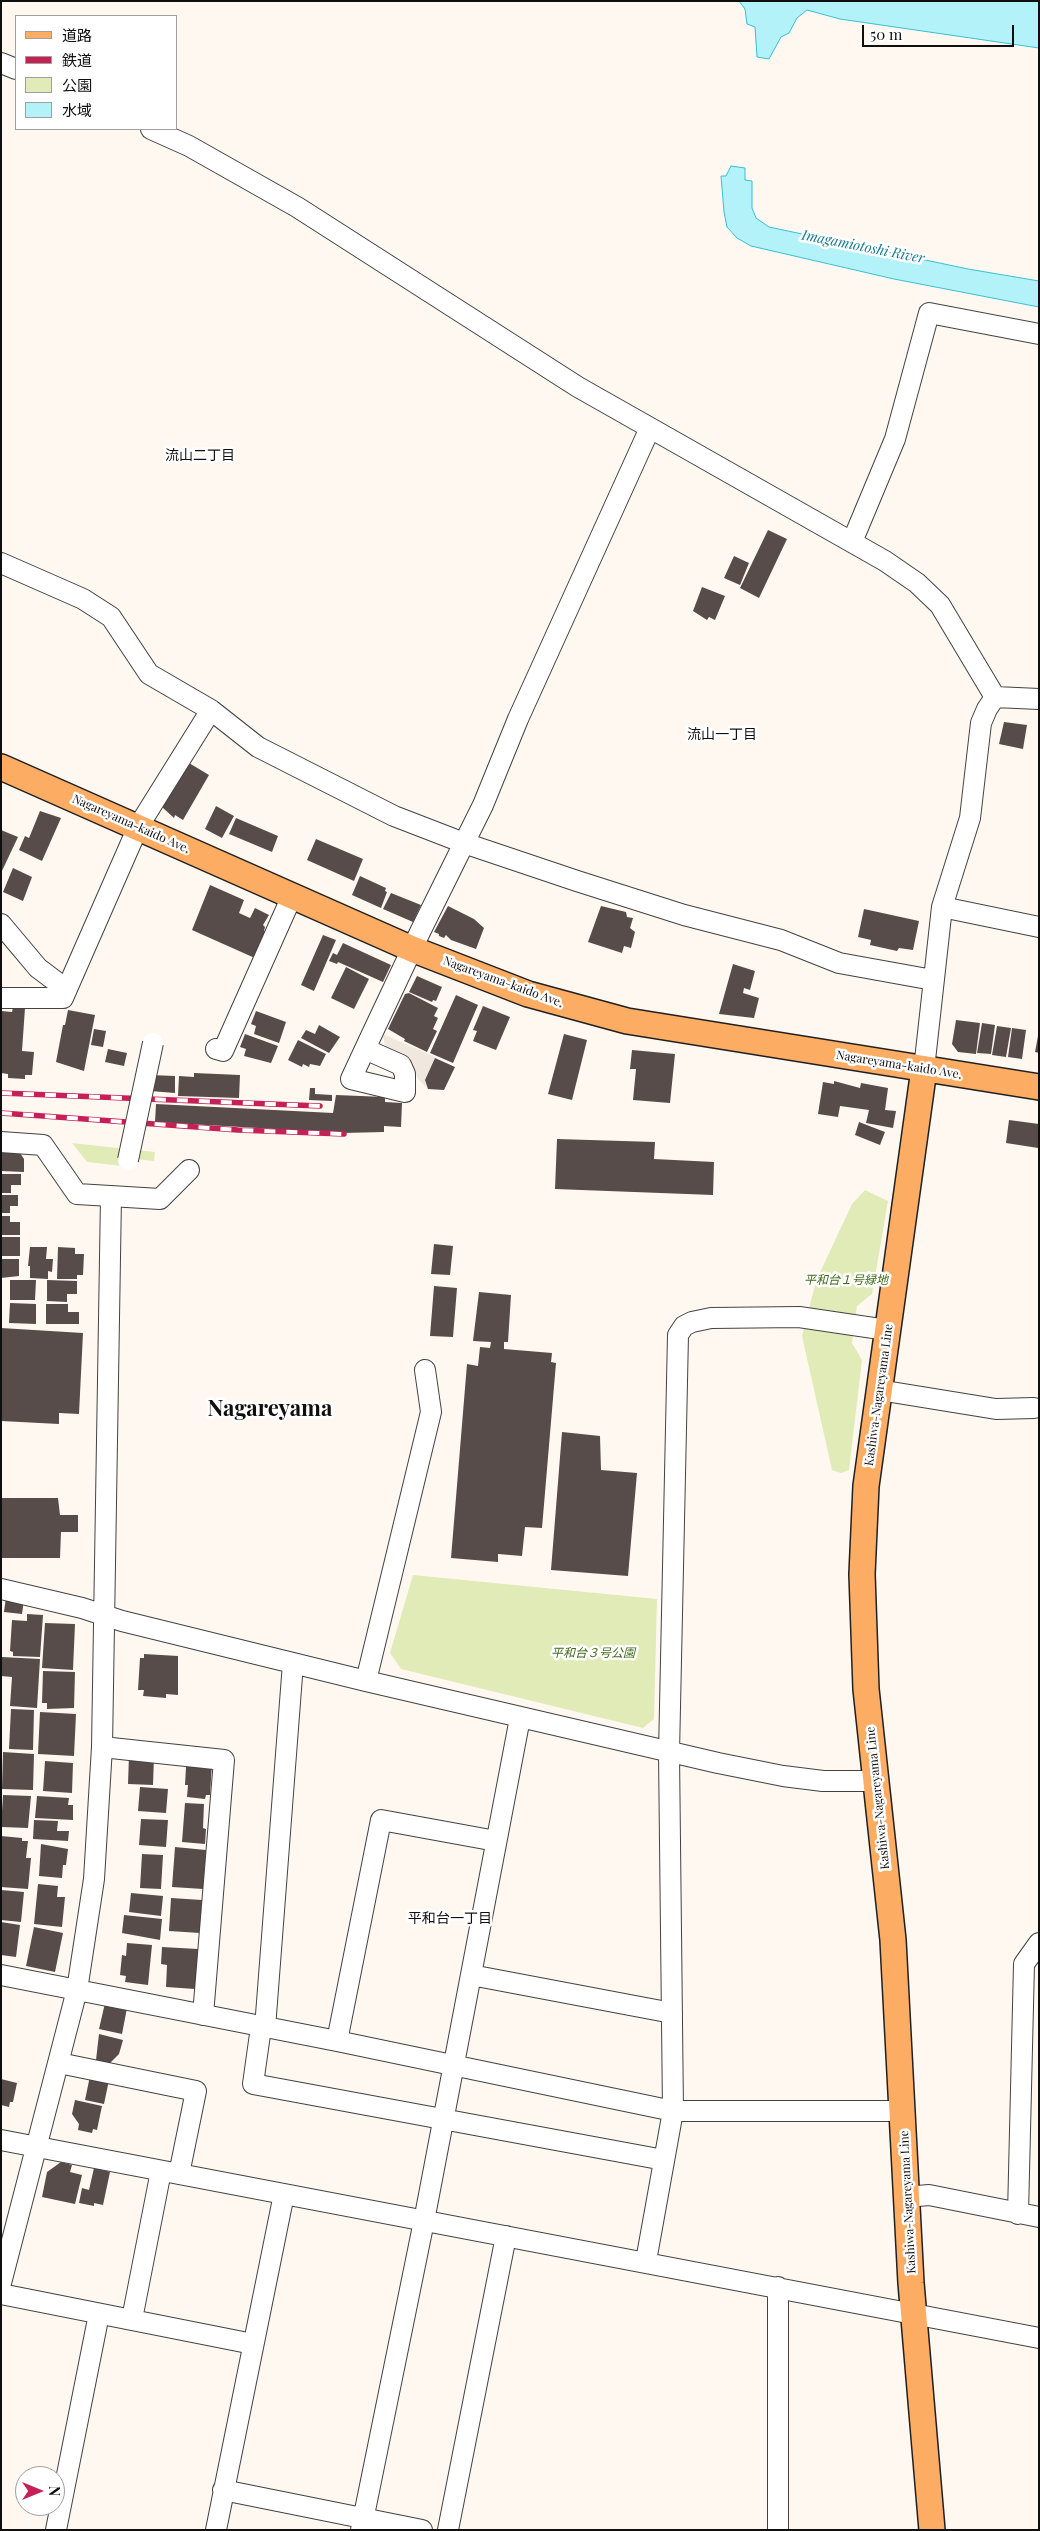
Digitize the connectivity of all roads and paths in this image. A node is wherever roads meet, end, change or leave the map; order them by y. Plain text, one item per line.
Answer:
1 (1, 63) edge
2 (15, 69) edge
3 (153, 130) edge
4 (1039, 334) edge
5 (650, 428) junction
6 (852, 542) junction
7 (1, 564) edge
8 (995, 698) junction
9 (1039, 699) edge
10 (211, 710) junction
11 (1, 767) edge
12 (138, 828) junction
13 (464, 843) junction
14 (292, 896) junction
15 (942, 907) junction
16 (1, 924) edge
17 (1039, 926) edge
18 (412, 949) junction
19 (933, 980) junction
20 (69, 983) junction
21 (1, 998) edge
22 (153, 1043) dead end
23 (365, 1049) dead end
24 (220, 1050) dead end
25 (924, 1070) junction
26 (1039, 1087) edge
27 (1, 1142) edge
28 (128, 1160) dead end
29 (189, 1170) dead end
30 (112, 1196) junction
31 (888, 1330) junction
32 (425, 1370) dead end
33 (879, 1390) junction
34 (1034, 1408) dead end
35 (1, 1590) edge
36 (104, 1614) junction
37 (294, 1663) junction
38 (366, 1681) junction
39 (520, 1718) junction
40 (102, 1747) junction
41 (669, 1753) junction
42 (876, 1781) junction
43 (496, 1841) junction
44 (1039, 1943) edge
45 (1, 1974) edge
46 (471, 1975) junction
47 (77, 1990) junction
48 (672, 2013) junction
49 (203, 2015) junction
50 (263, 2027) junction
51 (337, 2041) junction
52 (59, 2063) junction
53 (453, 2066) junction
54 (673, 2111) junction
55 (903, 2111) junction
56 (443, 2120) junction
57 (1, 2140) edge
58 (37, 2147) junction
59 (664, 2160) junction
60 (170, 2172) junction
61 (284, 2194) junction
62 (907, 2197) junction
63 (1018, 2214) junction
64 (1039, 2217) edge
65 (424, 2221) junction
66 (506, 2236) junction
67 (646, 2261) junction
68 (1, 2283) edge
69 (778, 2288) junction
70 (1, 2294) edge
71 (99, 2314) junction
72 (914, 2315) junction
73 (132, 2319) junction
74 (1039, 2338) edge
75 (252, 2344) junction
76 (223, 2490) junction
77 (362, 2524) edge
78 (56, 2530) edge
79 (216, 2530) edge
80 (422, 2530) edge
81 (448, 2530) edge
82 (778, 2530) edge
83 (932, 2530) edge

1 - 2 street
3 - 5 street
4 - 6 street
5 - 6 street
5 - 13 street
6 - 8 street
7 - 10 street
8 - 9 street
8 - 15 street
10 - 12 street
10 - 13 street
11 - 12 main road, Nagareyama-kaido Ave.
12 - 14 main road, Nagareyama-kaido Ave.
12 - 20 street
13 - 18 street
13 - 19 street
14 - 18 main road, Nagareyama-kaido Ave.
14 - 24 street
15 - 17 street
15 - 19 street
16 - 20 street
18 - 23 street
18 - 25 main road, Nagareyama-kaido Ave.
19 - 25 street
20 - 21 street
22 - 28 street, bridge
25 - 26 main road, Nagareyama-kaido Ave.
25 - 31 main road, Kashiwa-Nagareyama Line
27 - 30 street
29 - 30 street
30 - 36 street
31 - 33 main road, Kashiwa-Nagareyama Line
31 - 41 street
32 - 38 street
33 - 34 street
33 - 42 main road, Kashiwa-Nagareyama Line
35 - 36 street
36 - 37 street
36 - 40 street
37 - 38 street
37 - 50 street
38 - 39 street
39 - 41 street
39 - 43 street
40 - 47 street
40 - 49 street
41 - 42 street
41 - 48 street
42 - 55 main road, Kashiwa-Nagareyama Line
43 - 46 street
43 - 51 street
44 - 63 street
45 - 47 street
46 - 48 street
46 - 53 street
47 - 49 street
47 - 52 street
48 - 54 street
49 - 50 street
50 - 51 street
50 - 56 street
51 - 53 street
52 - 58 street
52 - 60 street
53 - 54 street
53 - 56 street
54 - 55 street
54 - 59 street
55 - 62 main road, Kashiwa-Nagareyama Line
56 - 59 street
56 - 65 street
57 - 58 street
58 - 60 street
58 - 68 street
59 - 67 street
60 - 61 street
60 - 73 street
61 - 65 street
61 - 75 street
62 - 63 street
62 - 72 main road, Kashiwa-Nagareyama Line
63 - 64 street
65 - 66 street
65 - 77 street
66 - 67 street
66 - 81 street
67 - 69 street
69 - 72 street
69 - 82 street
70 - 71 street
71 - 73 street
71 - 78 street
72 - 74 street
72 - 83 main road, Kashiwa-Nagareyama Line
73 - 75 street
75 - 76 street
76 - 77 street
76 - 79 street
77 - 80 street

